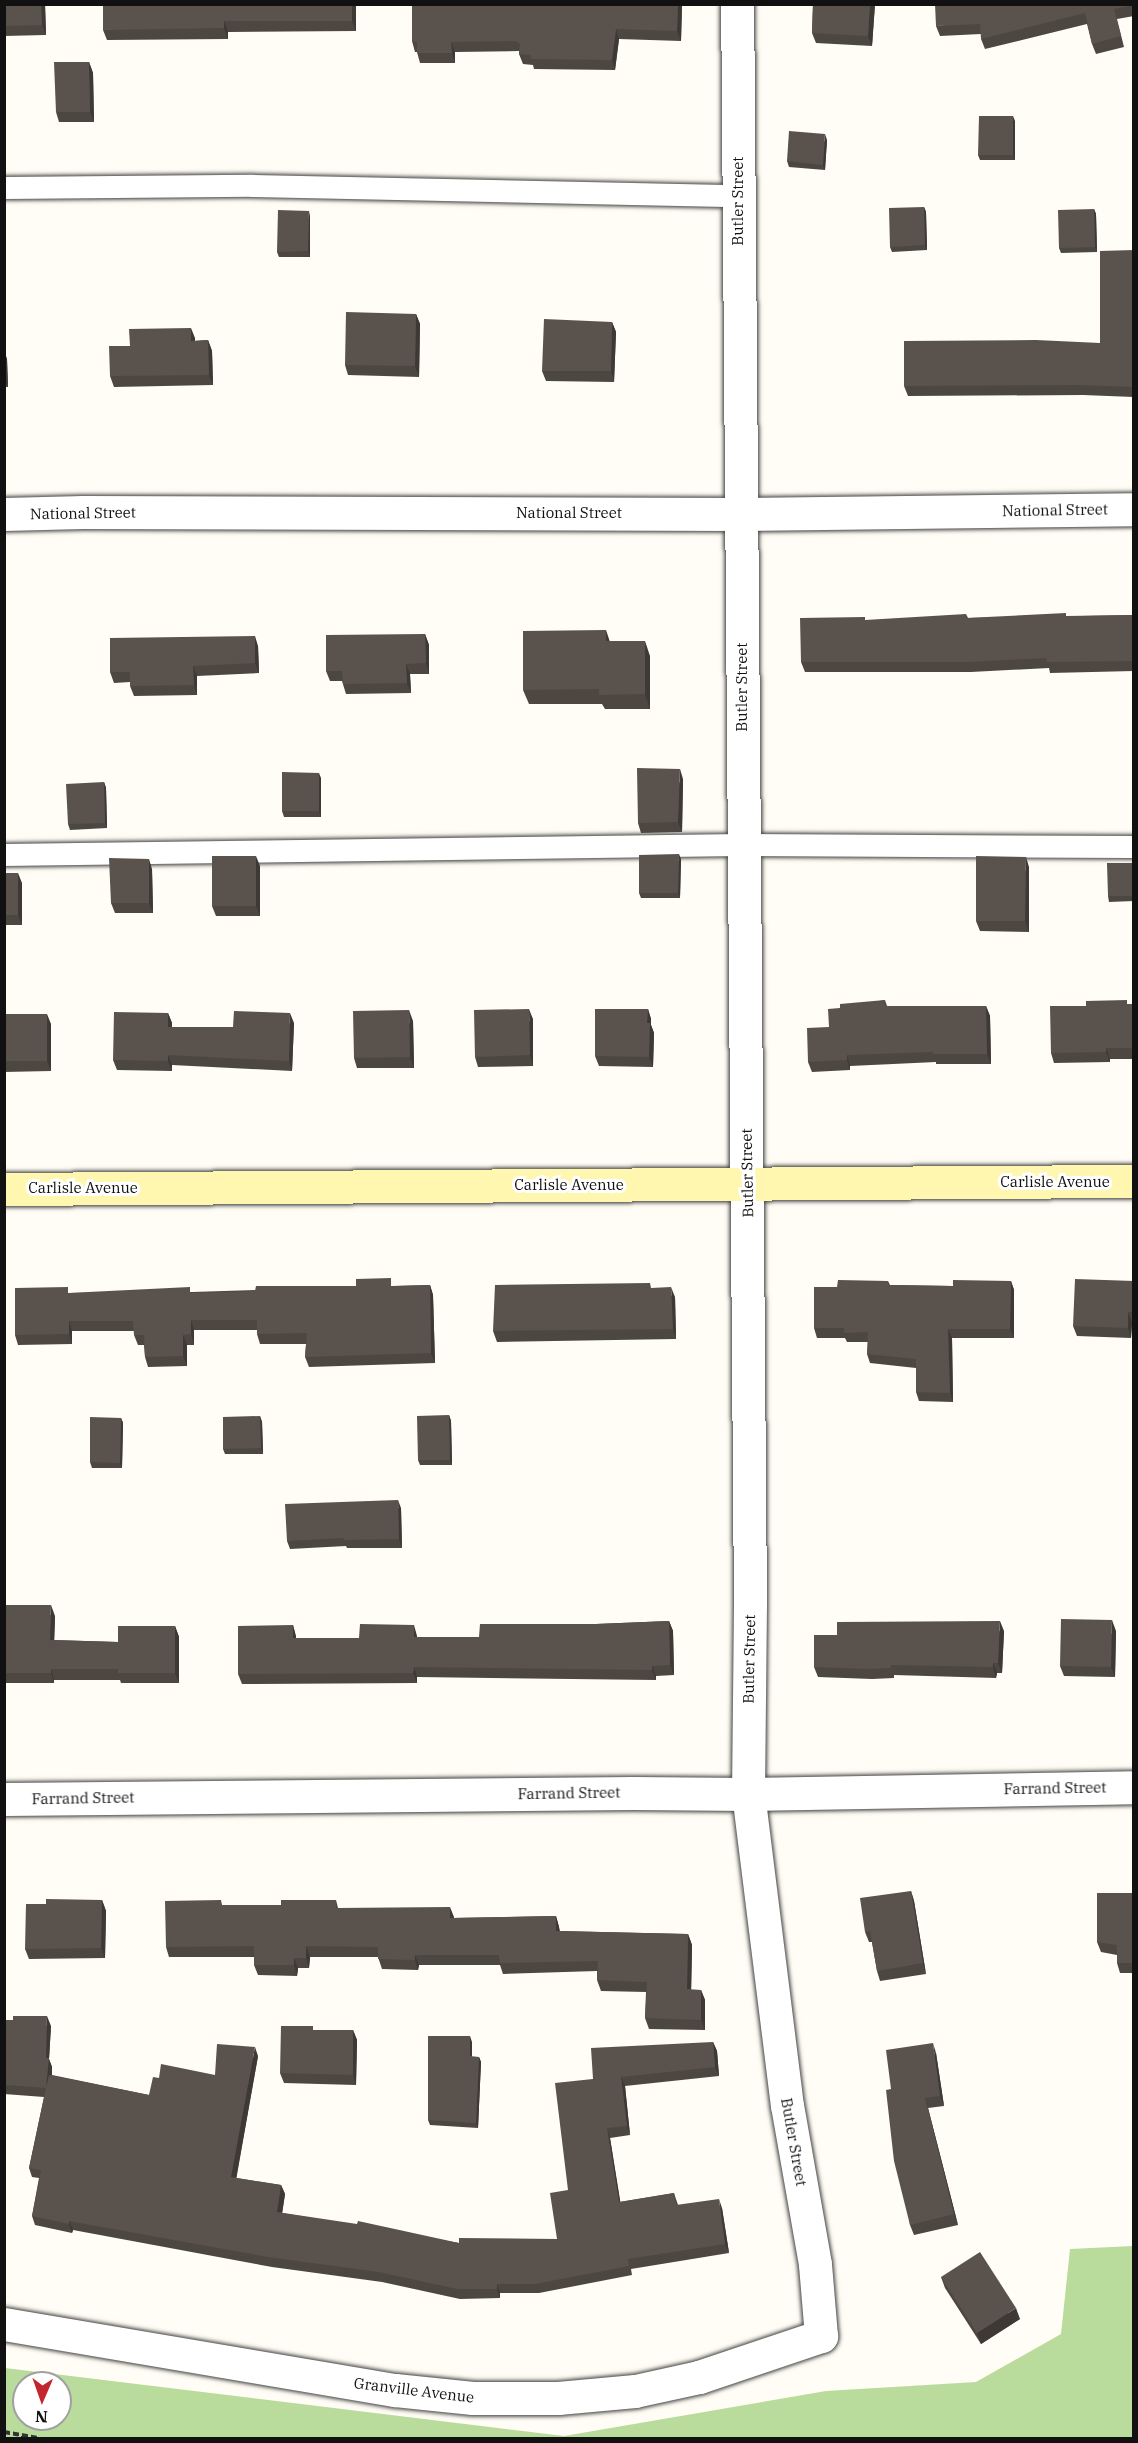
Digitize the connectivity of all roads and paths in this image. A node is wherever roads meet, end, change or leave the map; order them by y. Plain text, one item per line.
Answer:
1 (737, 4) edge
2 (4, 188) edge
3 (738, 196) junction
4 (1134, 509) edge
5 (4, 514) edge
6 (741, 514) junction
7 (742, 845) junction
8 (1134, 847) edge
9 (4, 855) edge
10 (1134, 1181) edge
11 (747, 1184) junction
12 (4, 1189) edge
13 (1134, 1787) edge
14 (748, 1794) junction
15 (4, 1799) edge
16 (4, 2324) edge
17 (820, 2336) joint
18 (4, 2432) edge
19 (39, 2439) edge

1 - 3 street, Butler Street
2 - 3 lane
3 - 6 street, Butler Street
4 - 6 street, National Street
5 - 6 street, National Street
6 - 7 street, Butler Street
7 - 8 lane
7 - 9 lane
7 - 11 street, Butler Street
10 - 11 street, Carlisle Avenue
11 - 12 street, Carlisle Avenue
11 - 14 street, Butler Street
13 - 14 street, Farrand Street
14 - 15 street, Farrand Street
14 - 17 street, Butler Street
16 - 17 street, Granville Avenue
18 - 19 path

